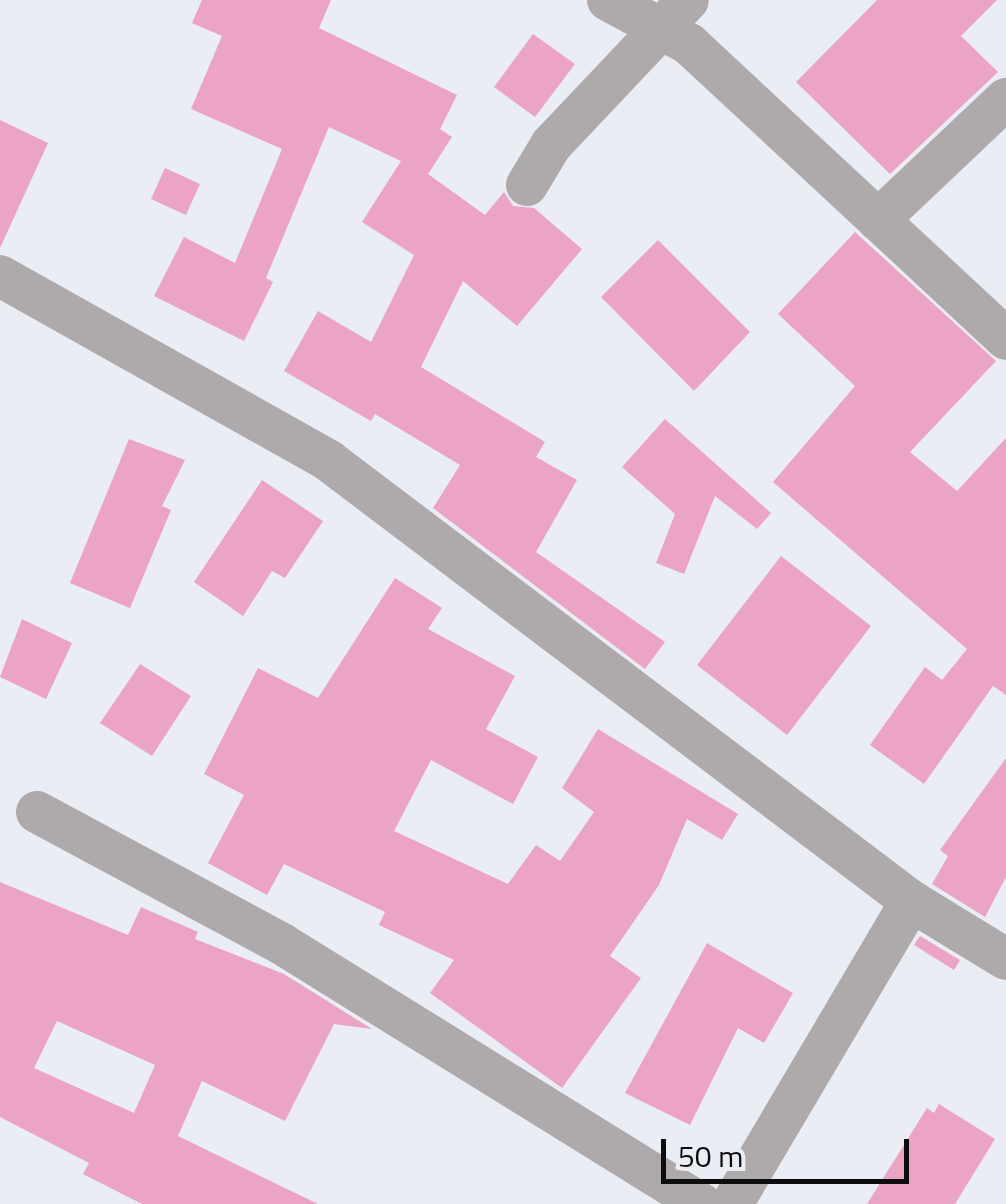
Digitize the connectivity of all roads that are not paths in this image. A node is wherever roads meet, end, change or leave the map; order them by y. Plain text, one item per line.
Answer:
1 (608, 0) edge
2 (676, 14) edge
3 (1006, 99) edge
4 (527, 185) dead end
5 (878, 220) junction
6 (0, 276) edge
7 (1006, 339) edge
8 (37, 812) dead end
9 (911, 902) junction
10 (999, 941) edge
11 (702, 1204) edge
12 (732, 1204) edge

1 - 2 street
2 - 4 street
2 - 5 street
3 - 5 street
5 - 7 street
6 - 9 street
8 - 11 street
9 - 10 street
9 - 12 street

